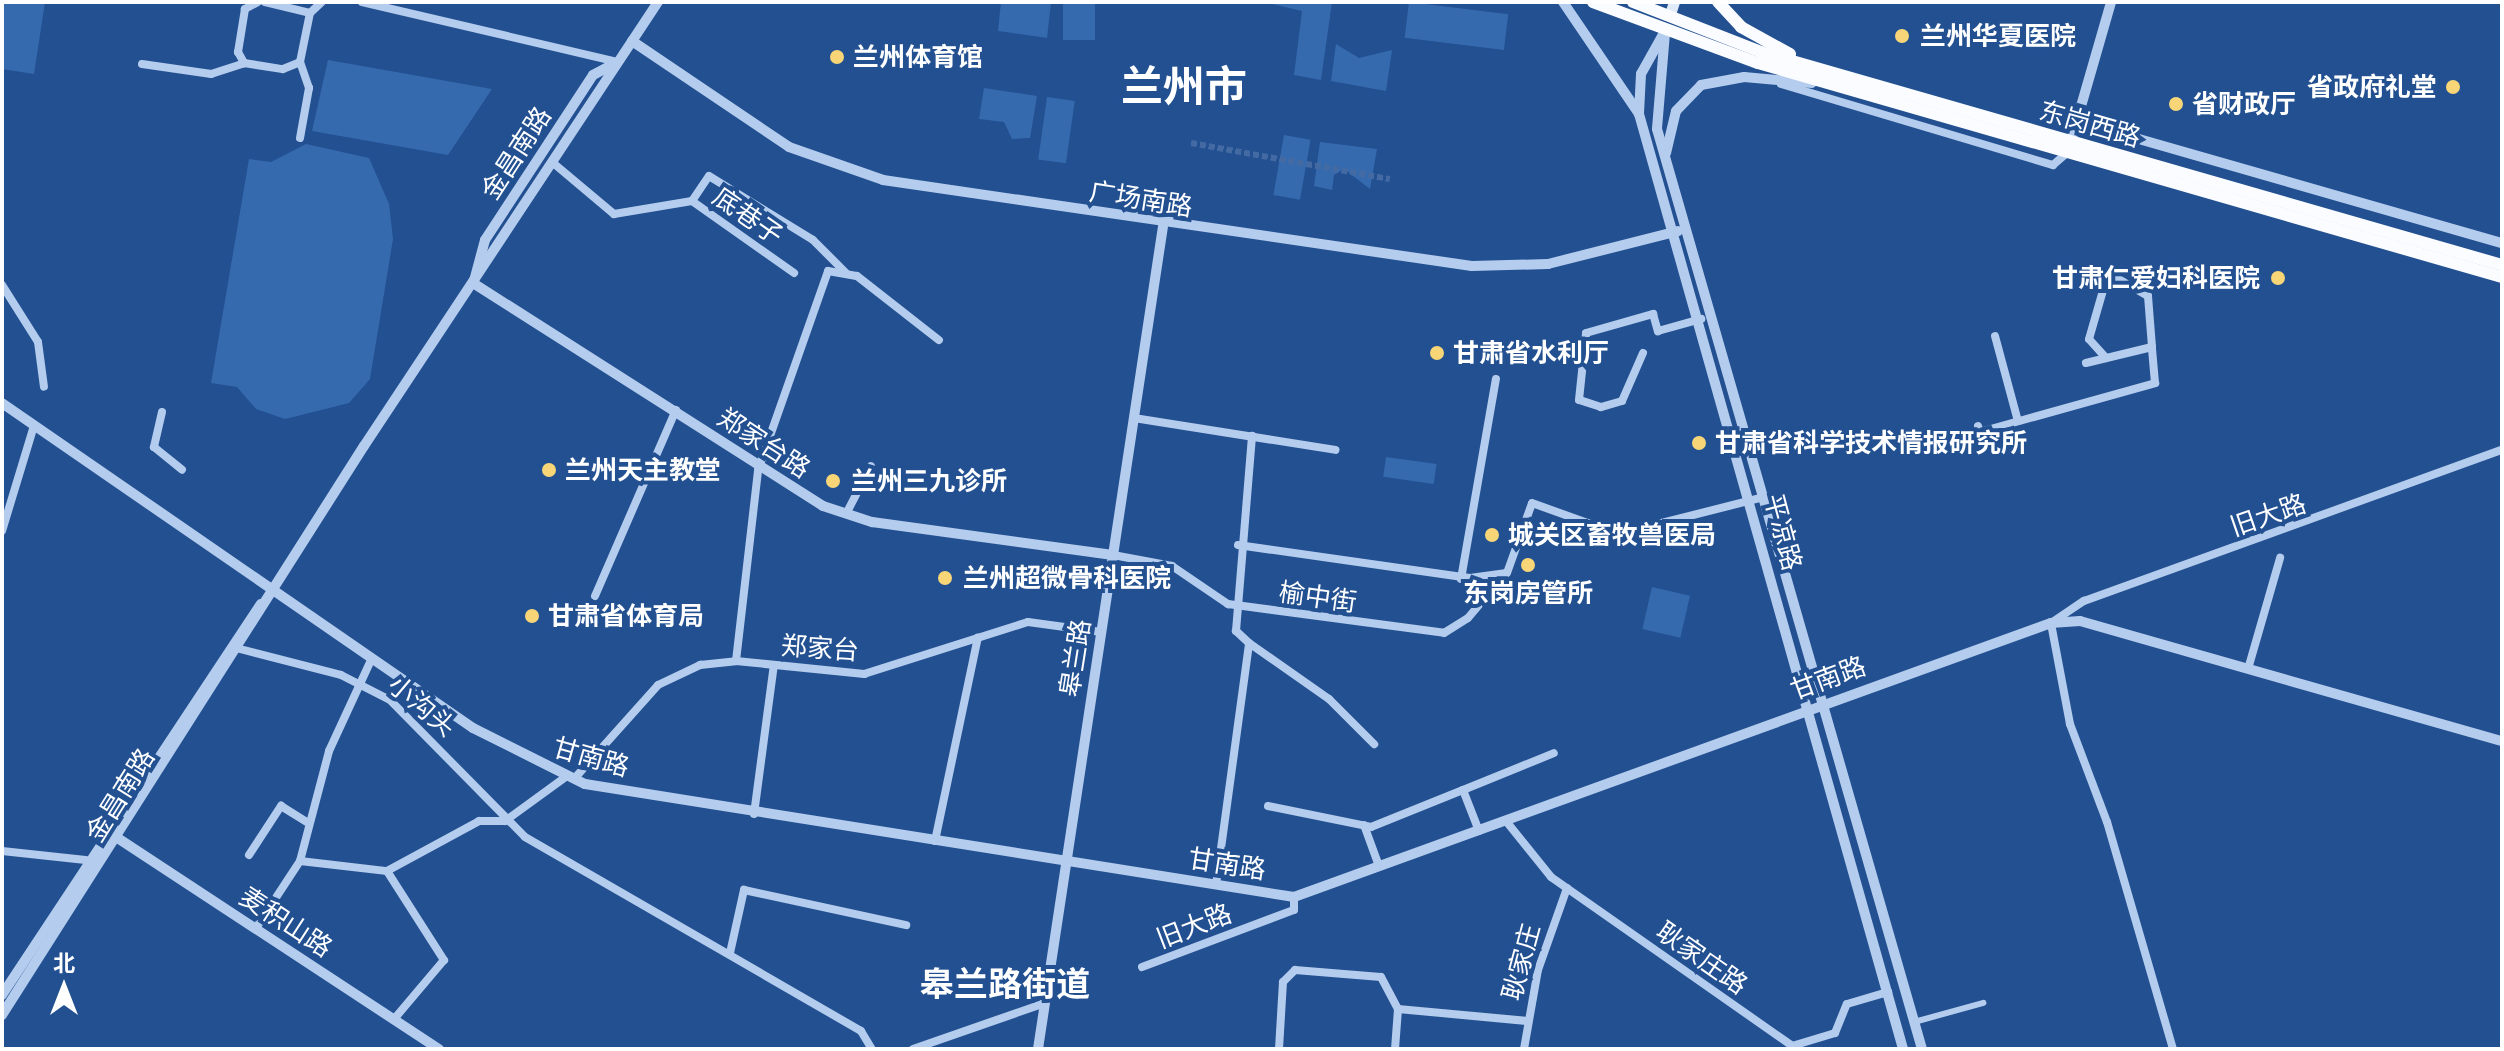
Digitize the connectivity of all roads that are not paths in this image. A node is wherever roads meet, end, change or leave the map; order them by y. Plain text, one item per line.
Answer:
1 (258, 2) edge
2 (265, 2) edge
3 (322, 2) edge
4 (362, 2) edge
5 (658, 2) edge
6 (1563, 2) edge
7 (1593, 2) edge
8 (1633, 2) edge
9 (1718, 2) edge
10 (2111, 2) edge
11 (1672, 8) edge
12 (310, 13) junction
13 (1665, 31) junction
14 (632, 41) junction
15 (300, 62) junction
16 (617, 62) junction
17 (244, 63) junction
18 (142, 64) dead end
19 (1765, 79) junction
20 (1832, 79) junction
21 (1639, 114) junction
22 (2076, 121) junction
23 (300, 138) dead end
24 (2069, 146) junction
25 (1665, 155) junction
26 (552, 162) junction
27 (692, 201) junction
28 (1163, 226) junction
29 (1678, 231) junction
30 (2502, 243) edge
31 (2502, 265) edge
32 (794, 273) dead end
33 (847, 273) junction
34 (2502, 277) edge
35 (473, 283) junction
36 (2, 285) edge
37 (1701, 319) junction
38 (1995, 336) dead end
39 (939, 340) dead end
40 (2152, 347) junction
41 (1643, 353) dead end
42 (2106, 358) junction
43 (2086, 363) dead end
44 (1496, 379) dead end
45 (44, 387) dead end
46 (2, 403) edge
47 (676, 410) junction
48 (162, 412) dead end
49 (1134, 418) junction
50 (2018, 421) junction
51 (34, 426) junction
52 (1978, 426) dead end
53 (1252, 436) junction
54 (1335, 450) dead end
55 (2502, 450) edge
56 (871, 466) dead end
57 (182, 470) dead end
58 (758, 470) junction
59 (1764, 497) junction
60 (1751, 502) junction
61 (846, 514) junction
62 (2, 531) edge
63 (1238, 545) junction
64 (1113, 555) junction
65 (2280, 558) dead end
66 (1507, 573) junction
67 (1461, 579) junction
68 (271, 594) junction
69 (595, 596) dead end
70 (1239, 606) junction
71 (2051, 623) junction
72 (1101, 632) junction
73 (978, 637) junction
74 (1249, 643) junction
75 (240, 649) junction
76 (371, 660) junction
77 (736, 661) junction
78 (774, 665) junction
79 (2248, 669) junction
80 (359, 682) junction
81 (1823, 703) junction
82 (1808, 709) junction
83 (2502, 741) edge
84 (1374, 744) dead end
85 (1554, 753) dead end
86 (570, 778) junction
87 (1463, 790) junction
88 (1268, 806) dead end
89 (754, 814) junction
90 (505, 821) junction
91 (1506, 821) junction
92 (308, 823) junction
93 (1364, 825) junction
94 (109, 831) junction
95 (1479, 831) junction
96 (119, 839) junction
97 (935, 841) junction
98 (2, 851) edge
99 (249, 855) dead end
100 (86, 860) junction
101 (300, 861) junction
102 (1066, 861) junction
103 (1379, 866) junction
104 (387, 871) junction
105 (1216, 885) junction
106 (1567, 888) junction
107 (1294, 897) junction
108 (906, 925) dead end
109 (256, 928) junction
110 (730, 953) junction
111 (1142, 967) dead end
112 (1888, 992) junction
113 (2, 995) edge
114 (1045, 1003) junction
115 (1983, 1003) dead end
116 (1398, 1009) junction
117 (2, 1015) edge
118 (395, 1018) junction
119 (1527, 1021) junction
120 (1914, 1022) junction
121 (439, 1049) edge
122 (872, 1049) edge
123 (913, 1049) edge
124 (1038, 1049) edge
125 (1279, 1049) edge
126 (1395, 1049) edge
127 (1524, 1049) edge
128 (1903, 1049) edge
129 (1922, 1049) edge
130 (2173, 1049) edge

1 - 17 street
2 - 12 street
3 - 12 street
4 - 16 street
5 - 14 street, 金昌南路
6 - 21 street
7 - 13 main road, 东岗西路
8 - 11 main road, 东岗西路
9 - 20 main road
10 - 22 street
11 - 13 main road, 平凉路
11 - 20 main road, 东岗西路
12 - 15 street
13 - 20 main road, 东岗西路
13 - 21 street, 平凉路
13 - 25 street, 平凉路
14 - 16 street, 金昌南路
14 - 28 street, 广场南路
15 - 17 street
15 - 23 street
16 - 26 street, 金昌南路
16 - 35 street, 金昌南路
17 - 18 street
19 - 20 street
19 - 24 street, 东岗西路
19 - 25 street
20 - 24 main road, 东岗西路
21 - 29 street, 平凉路
22 - 24 street
22 - 30 street
24 - 31 main road, 东岗西路
24 - 34 main road, 东岗西路
25 - 59 street, 平凉路
26 - 27 street, 底巷子
26 - 35 street, 金昌南路
27 - 32 street, 底巷子
27 - 33 street
28 - 29 street, 广场南路
28 - 49 street, 皋兰路
29 - 37 street, 平凉路
33 - 39 street
33 - 58 street
35 - 47 street, 郑家台路
35 - 68 street, 金昌南路
36 - 45 street
37 - 41 street
37 - 60 street, 平凉路
38 - 50 street
40 - 42 street
40 - 42 street
40 - 50 street
42 - 43 street
44 - 67 street
46 - 51 street, 甘南路
47 - 58 street, 郑家台路
47 - 69 street
48 - 57 street
49 - 53 street
49 - 64 street, 皋兰路
50 - 52 street
51 - 62 street
51 - 68 street, 甘南路
53 - 54 street
53 - 63 street
55 - 71 street, 旧大路
56 - 61 street
58 - 61 street, 郑家台路
58 - 77 street
59 - 60 street, 榆中街
59 - 81 street, 平凉路
60 - 66 street, 榆中街
60 - 82 street, 平凉路
61 - 64 street, 郑家台路
63 - 67 street, 榆中街
63 - 70 street
64 - 70 street, 榆中街
64 - 72 street, 皋兰路
65 - 79 street
66 - 67 street, 榆中街
66 - 70 street, 榆中街
68 - 75 street, 金昌南路
68 - 76 street, 甘南路
68 - 94 street, 金昌南路
70 - 74 street
71 - 79 street, 甘南路
71 - 81 street, 甘南路
71 - 130 street
72 - 73 street, 郑家台
72 - 102 street, 皋兰路
73 - 78 street, 郑家台
73 - 97 street
74 - 84 street
74 - 105 street
75 - 80 street, 小沟头
75 - 96 street, 金昌南路
76 - 80 street
76 - 86 street, 甘南路
77 - 78 street, 郑家台
77 - 86 street, 郑家台
78 - 89 street
79 - 83 street, 甘南路
80 - 90 street, 小沟头
80 - 92 street
81 - 82 street, 甘南路
81 - 120 street, 平凉路
82 - 91 street, 甘南路
82 - 112 street, 平凉路
85 - 87 street
86 - 89 street, 甘南路
86 - 90 street, 郑家台
87 - 93 street
87 - 95 street
88 - 93 street
89 - 97 street, 甘南路
90 - 104 street
90 - 110 street, 小沟头
91 - 95 street, 甘南路
91 - 106 street, 耿家庄路
92 - 99 street
92 - 101 street
93 - 103 street
94 - 96 street, 麦积山路
94 - 100 street, 金昌南路
95 - 103 street, 甘南路
96 - 109 street, 麦积山路
96 - 117 street, 金昌南路
97 - 102 street, 甘南路
98 - 100 street
100 - 113 street, 金昌南路
101 - 104 street
101 - 109 street
102 - 105 street, 甘南路
102 - 114 street, 皋兰路
103 - 107 street, 甘南路
104 - 118 street
105 - 107 street, 甘南路
106 - 112 street, 耿家庄路
106 - 119 street, 耿家庄
107 - 111 street, 旧大路
108 - 110 street
109 - 118 street, 麦积山路
110 - 122 street, 小沟头
112 - 128 street, 平凉路
114 - 123 street
114 - 124 street, 皋兰路
115 - 120 street
116 - 119 street
116 - 125 street
116 - 126 street
118 - 121 street, 麦积山路
119 - 127 street, 耿家庄
120 - 129 street, 平凉路

